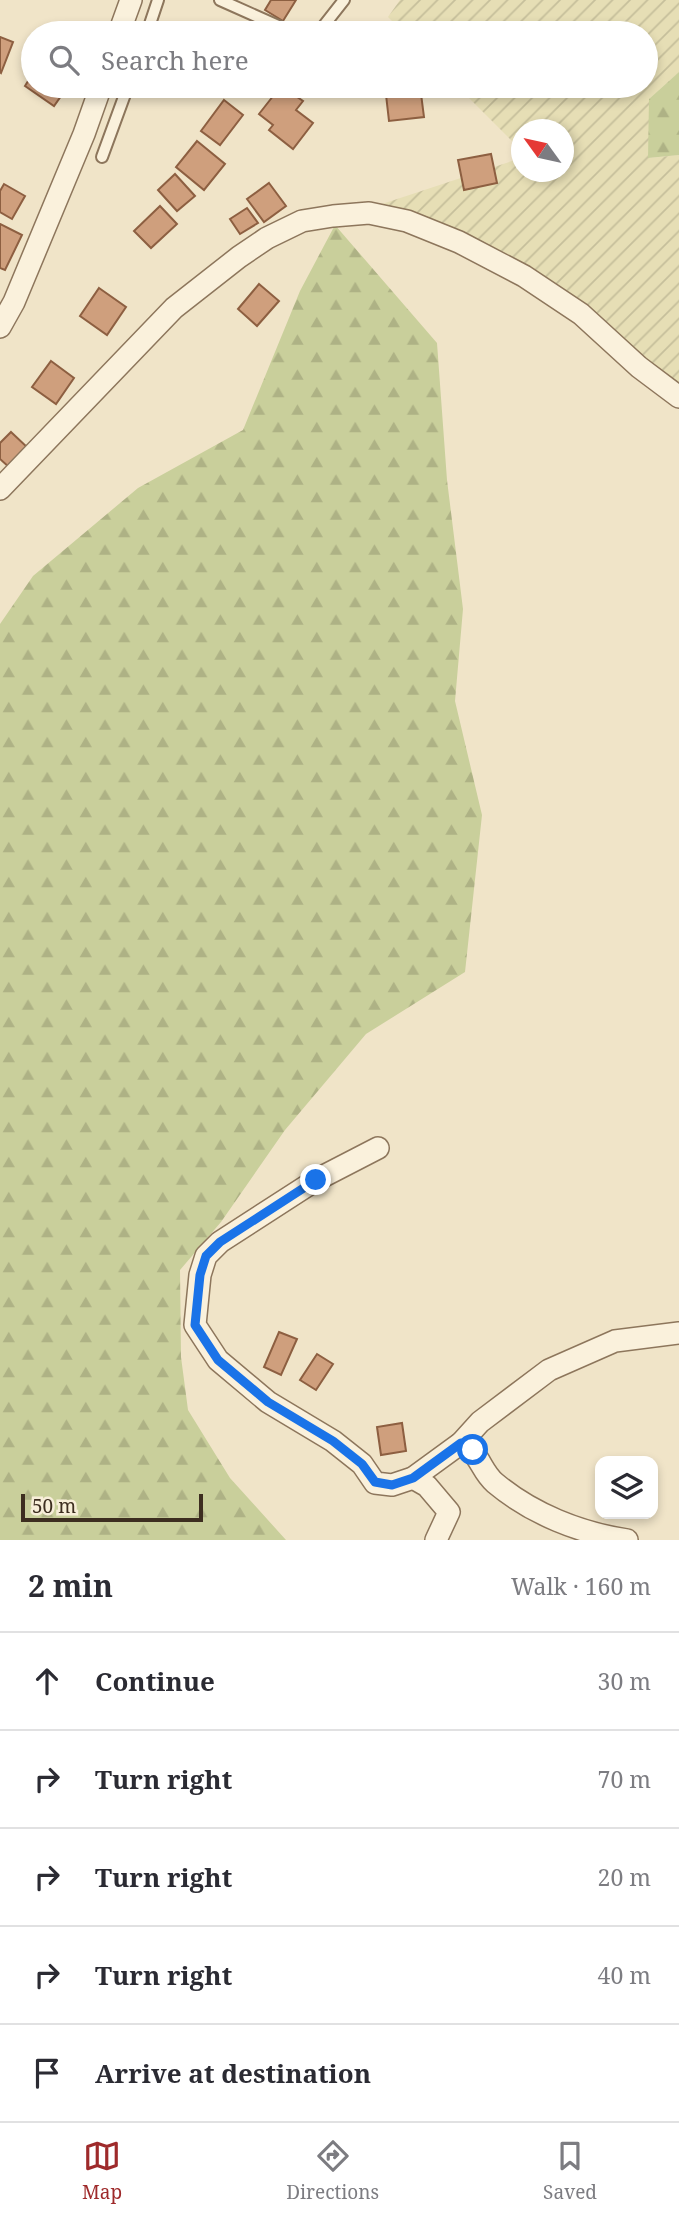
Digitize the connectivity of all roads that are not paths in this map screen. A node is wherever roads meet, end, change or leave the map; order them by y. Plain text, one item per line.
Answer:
1 (131, 0) edge
2 (158, 0) edge
3 (220, 0) edge
4 (344, 0) edge
5 (123, 21) edge
6 (151, 21) edge
7 (267, 21) edge
8 (327, 21) edge
9 (97, 98) edge
10 (124, 98) edge
11 (102, 157) dead end
12 (0, 327) edge
13 (679, 397) edge
14 (0, 489) edge
15 (378, 1147) dead end
16 (679, 1333) edge
17 (461, 1443) junction
18 (413, 1478) junction
19 (436, 1540) edge
20 (627, 1540) edge

1 - 5 street
2 - 6 lane
3 - 7 lane
4 - 8 lane
9 - 12 street
10 - 11 lane
13 - 14 street
15 - 18 street
16 - 17 street
17 - 18 street
17 - 20 street
18 - 19 street

